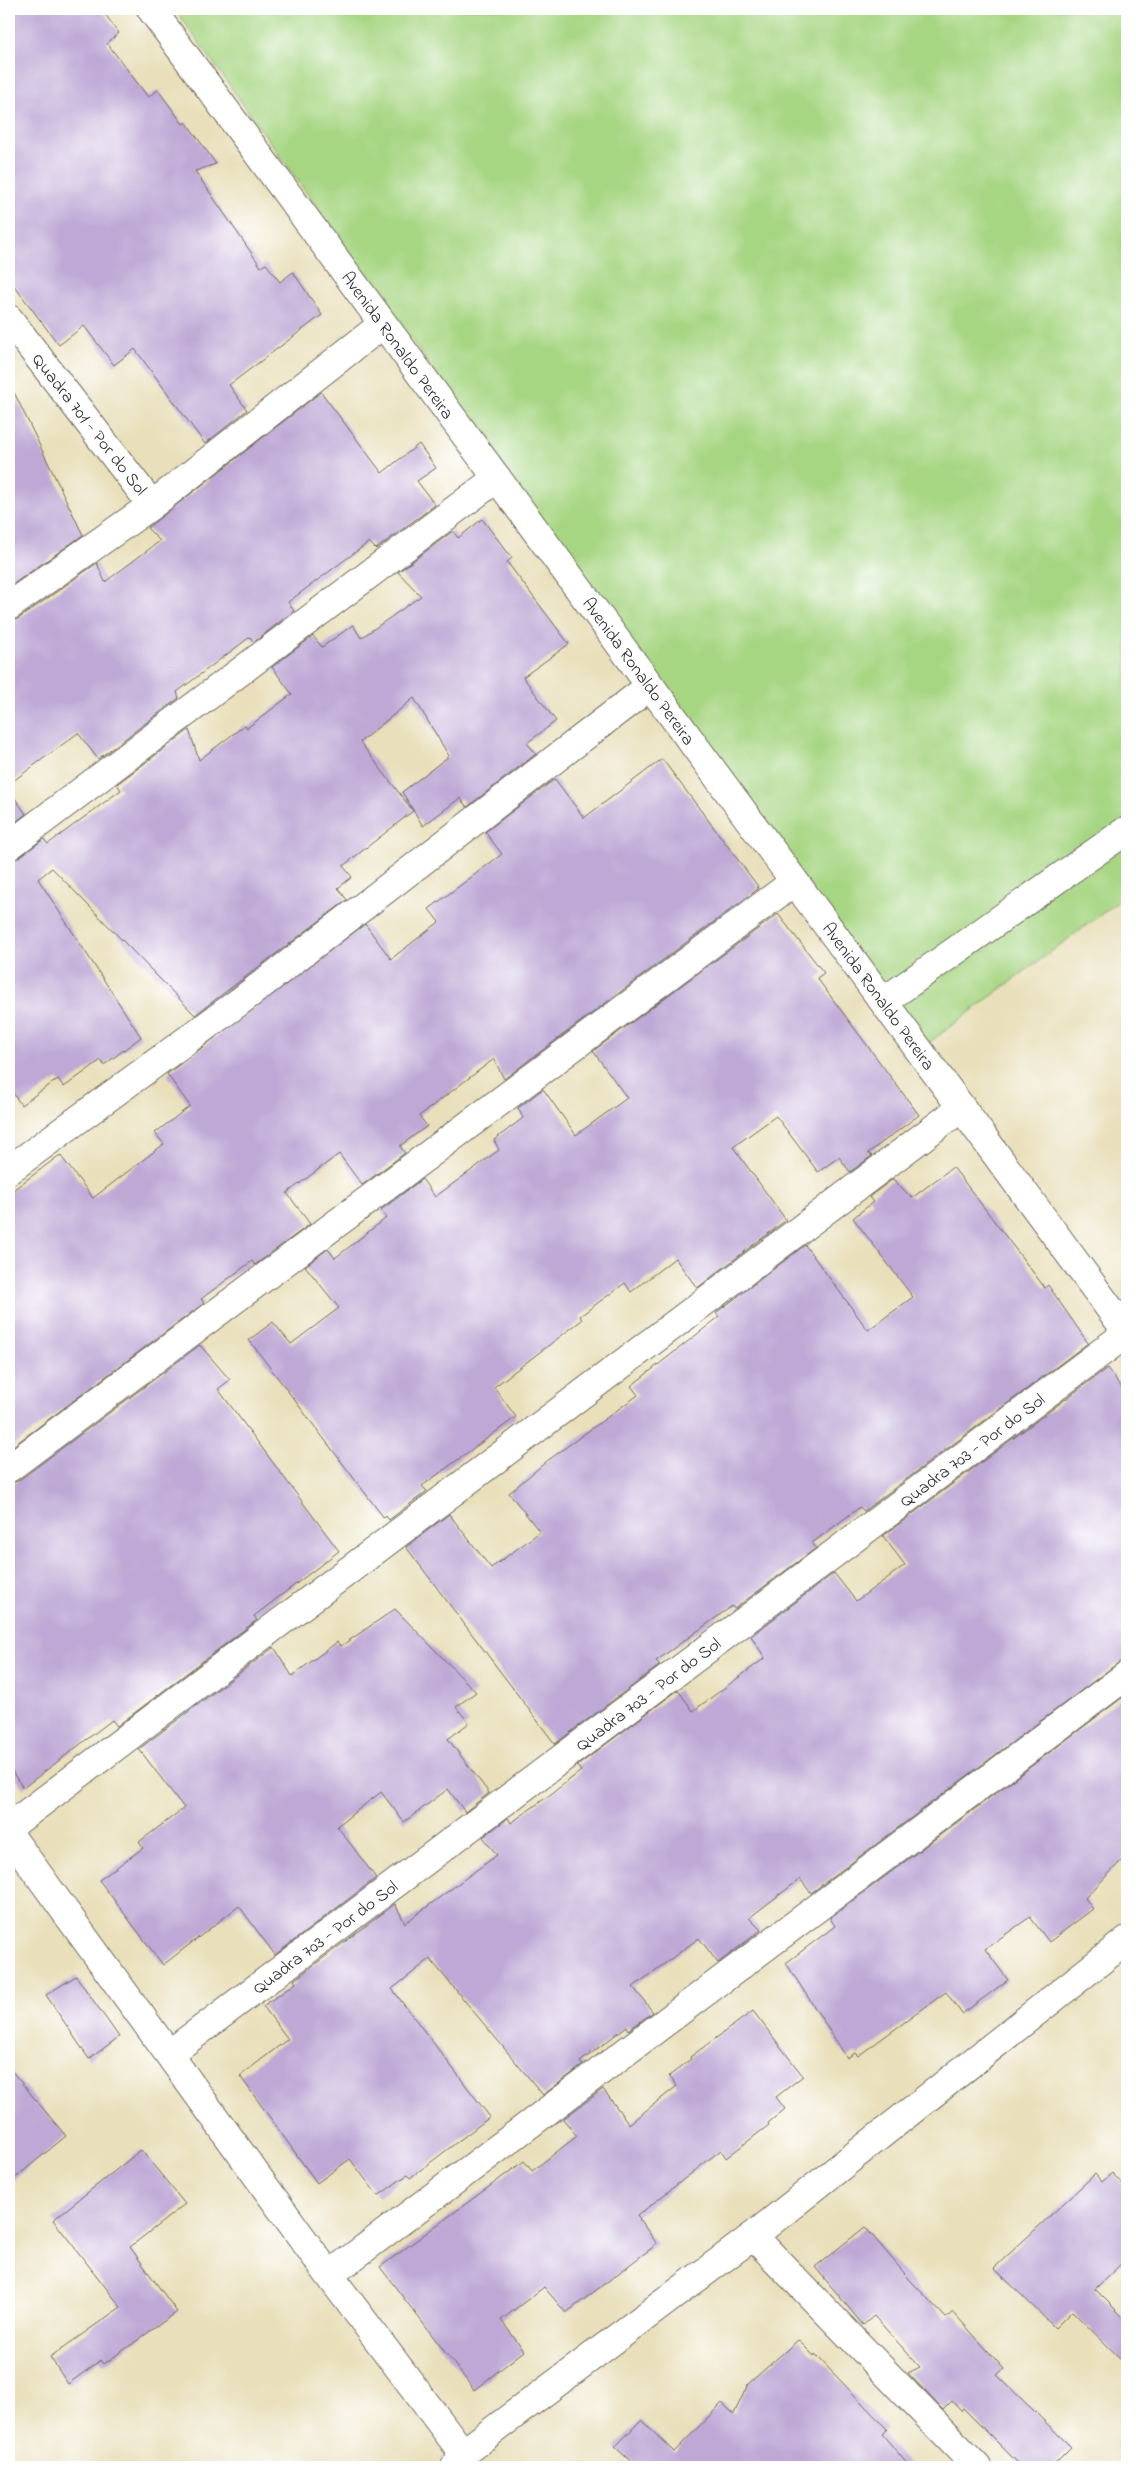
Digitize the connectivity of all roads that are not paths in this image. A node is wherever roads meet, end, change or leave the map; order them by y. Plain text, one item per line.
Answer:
1 (151, 9) edge
2 (9, 319) edge
3 (383, 324) junction
4 (497, 478) junction
5 (152, 505) junction
6 (9, 606) edge
7 (650, 686) junction
8 (1127, 830) edge
9 (9, 846) edge
10 (794, 882) junction
11 (884, 1001) junction
12 (961, 1108) junction
13 (9, 1170) edge
14 (1127, 1333) edge
15 (9, 1468) edge
16 (1127, 1675) edge
17 (9, 1827) edge
18 (9, 1834) edge
19 (1127, 1940) edge
20 (169, 2054) junction
21 (753, 2236) junction
22 (329, 2275) junction
23 (459, 2460) edge
24 (977, 2467) edge

1 - 3 street, Avenida Ronaldo Pereira
2 - 5 street, Quadra 701 - Por do Sol
3 - 4 street, Avenida Ronaldo Pereira
3 - 5 street
4 - 7 street, Avenida Ronaldo Pereira
4 - 9 street
5 - 6 street
7 - 10 street, Avenida Ronaldo Pereira
7 - 13 street
8 - 11 street
10 - 11 street, Avenida Ronaldo Pereira
10 - 15 street
11 - 12 street, Avenida Ronaldo Pereira
12 - 14 street, Avenida Ronaldo Pereira
12 - 17 street
14 - 20 street, Quadra 703 - Por do Sol
16 - 22 street
18 - 20 street
19 - 21 street
20 - 22 street
21 - 23 street
21 - 24 street
22 - 23 street

